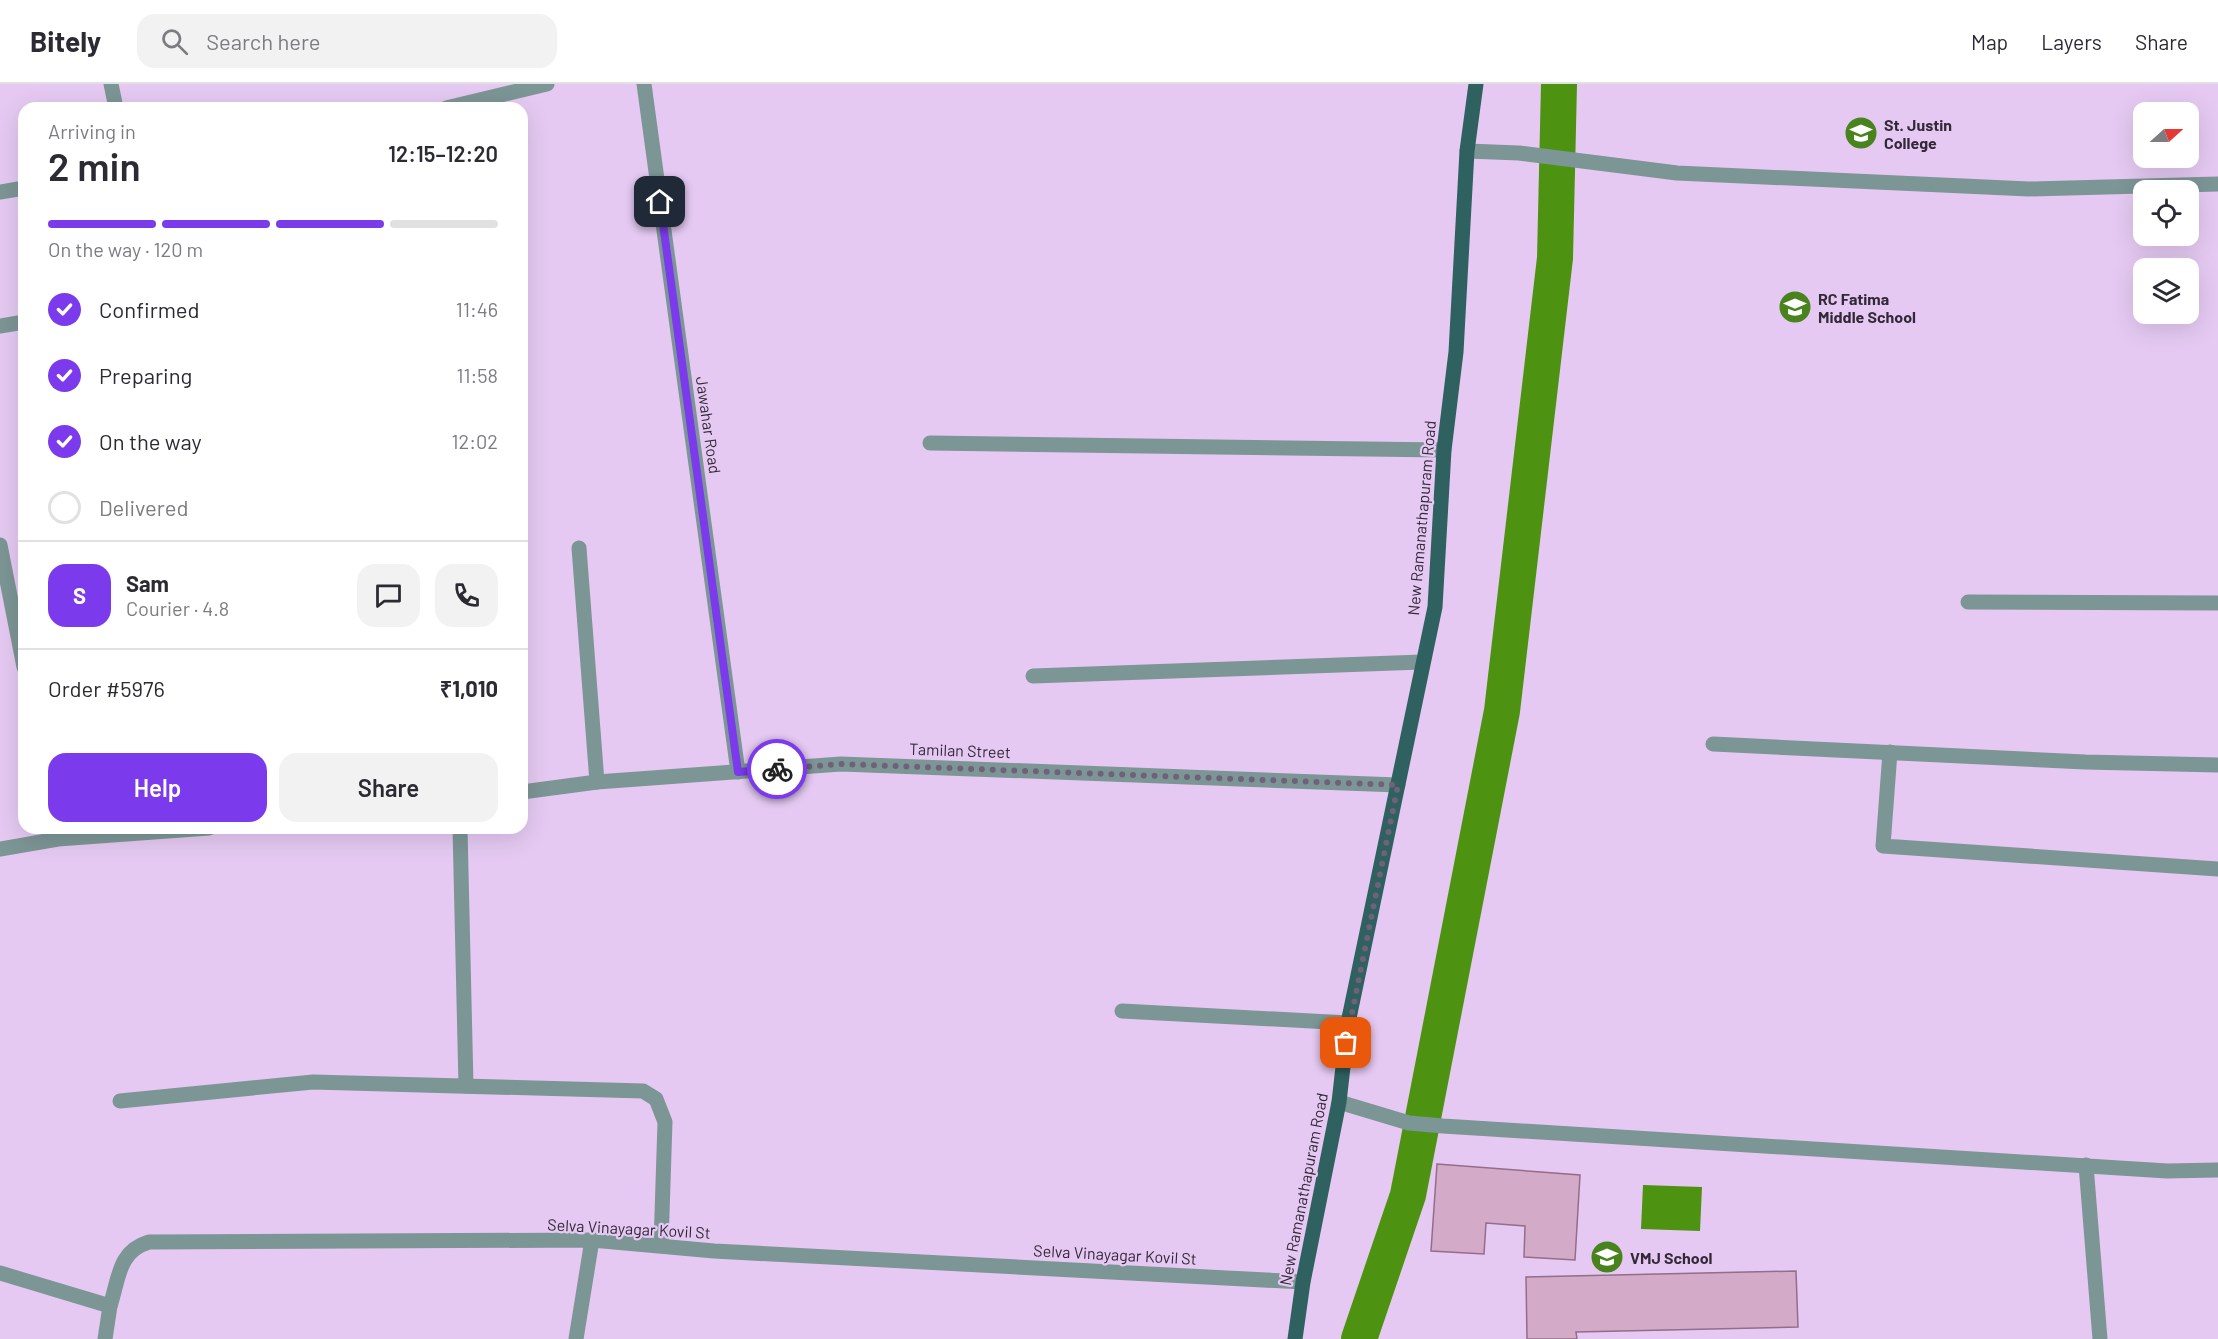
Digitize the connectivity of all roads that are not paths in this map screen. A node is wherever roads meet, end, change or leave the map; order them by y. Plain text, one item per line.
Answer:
1 (111, 84) edge
2 (547, 84) edge
3 (644, 84) edge
4 (1476, 84) edge
5 (115, 102) edge
6 (471, 102) edge
7 (1467, 151) junction
8 (2218, 184) edge
9 (18, 189) edge
10 (0, 192) edge
11 (18, 323) edge
12 (0, 326) edge
13 (930, 443) dead end
14 (1444, 450) junction
15 (0, 545) edge
16 (579, 548) dead end
17 (1968, 602) dead end
18 (2218, 603) edge
19 (18, 636) edge
20 (1422, 662) junction
21 (1033, 676) dead end
22 (1713, 744) dead end
23 (1890, 752) junction
24 (2218, 765) edge
25 (738, 772) junction
26 (597, 782) junction
27 (1398, 785) junction
28 (528, 791) edge
29 (53, 834) edge
30 (460, 834) edge
31 (0, 849) edge
32 (2218, 868) edge
33 (1122, 1011) dead end
34 (1348, 1023) junction
35 (466, 1086) junction
36 (120, 1101) dead end
37 (1339, 1101) junction
38 (2086, 1165) junction
39 (2218, 1170) edge
40 (592, 1240) junction
41 (661, 1245) junction
42 (0, 1273) edge
43 (1303, 1282) junction
44 (110, 1306) junction
45 (105, 1339) edge
46 (576, 1339) edge
47 (1295, 1339) edge
48 (2100, 1339) edge

1 - 5 street
2 - 6 street
3 - 25 street, Jawahar Road
4 - 7 main road, New Ramanathapuram Road
7 - 8 street
7 - 14 main road, New Ramanathapuram Road
9 - 10 street
11 - 12 street
13 - 14 street
14 - 20 main road, New Ramanathapuram Road
15 - 19 street
16 - 26 street
17 - 18 street
20 - 21 street
20 - 27 main road, New Ramanathapuram Road
22 - 23 street
23 - 24 street
23 - 32 street
25 - 26 street, Tamilan Street
25 - 27 street, Tamilan Street
26 - 28 street, Tamilan Street
27 - 34 main road, New Ramanathapuram Road
29 - 31 street
30 - 35 street
33 - 34 street
34 - 37 main road, New Ramanathapuram Road
35 - 36 street
35 - 41 street
37 - 38 street
37 - 43 main road, New Ramanathapuram Road
38 - 39 street
38 - 48 street
40 - 41 street, Selva Vinayagar Kovil St
40 - 44 street, Selva Vinayagar Kovil St
40 - 46 street
41 - 43 street, Selva Vinayagar Kovil St
42 - 44 street
43 - 47 main road, New Ramanathapuram Road
44 - 45 street, Selva Vinayagar Kovil St

